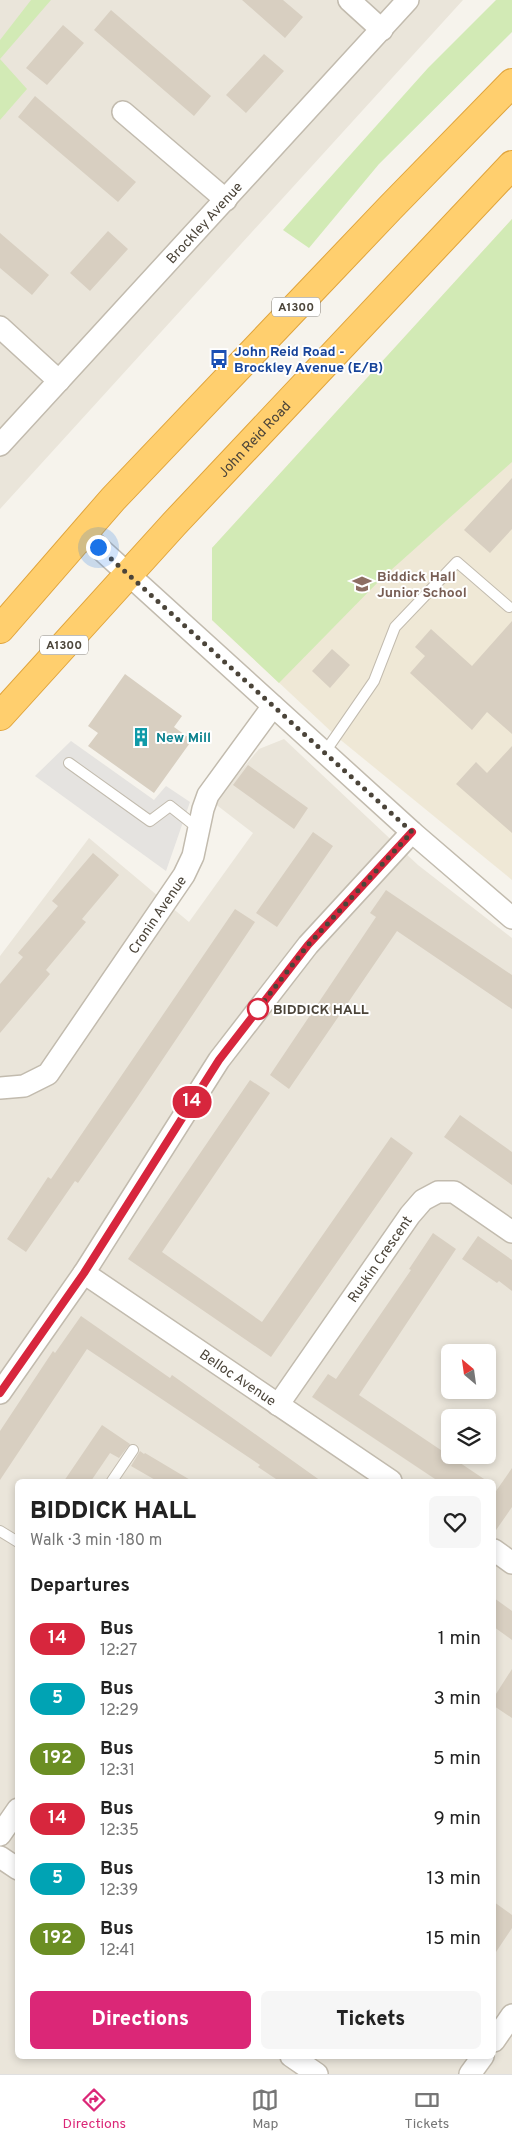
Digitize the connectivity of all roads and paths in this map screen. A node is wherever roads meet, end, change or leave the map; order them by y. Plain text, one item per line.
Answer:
1 (349, 0) edge
2 (408, 0) edge
3 (382, 30) junction
4 (512, 83) edge
5 (123, 112) dead end
6 (512, 165) edge
7 (226, 200) junction
8 (0, 327) edge
9 (59, 382) junction
10 (0, 445) edge
11 (84, 534) junction
12 (128, 573) junction
13 (509, 607) dead end
14 (0, 629) edge
15 (274, 706) junction
16 (0, 716) edge
17 (325, 752) junction
18 (69, 762) dead end
19 (200, 830) junction
20 (412, 832) junction
21 (512, 918) edge
22 (0, 1088) edge
23 (512, 1232) edge
24 (84, 1273) junction
25 (0, 1393) edge
26 (278, 1405) junction
27 (132, 1450) dead end
28 (113, 1479) edge
29 (388, 1479) edge
30 (0, 1531) edge
31 (15, 1540) edge
32 (496, 1551) edge
33 (512, 1563) edge
34 (15, 1813) edge
35 (0, 1835) edge
36 (0, 1857) edge
37 (15, 1867) edge
38 (512, 2015) edge
39 (496, 2038) edge
40 (295, 2059) edge
41 (481, 2059) edge
42 (317, 2074) edge
43 (470, 2074) edge

1 - 3 street
2 - 3 street, Brockley Avenue
3 - 7 street, Brockley Avenue
4 - 11 highway, A1300
5 - 7 street
6 - 12 highway, John Reid Road / A1300
7 - 9 street, Brockley Avenue
8 - 9 street
9 - 10 street, Brockley Avenue
11 - 12 street
11 - 14 highway, A1300
12 - 15 street
12 - 16 highway, John Reid Road / A1300
13 - 17 lane
15 - 17 street
15 - 19 street, Cronin Avenue
17 - 20 street
18 - 19 lane
19 - 22 street, Cronin Avenue
20 - 21 street
20 - 24 street
23 - 26 street, Ruskin Crescent
24 - 25 street
24 - 26 street, Belloc Avenue
26 - 29 street, Belloc Avenue
27 - 28 lane
30 - 31 lane
32 - 33 street
34 - 35 street
36 - 37 street
38 - 39 street
40 - 42 street
41 - 43 street

